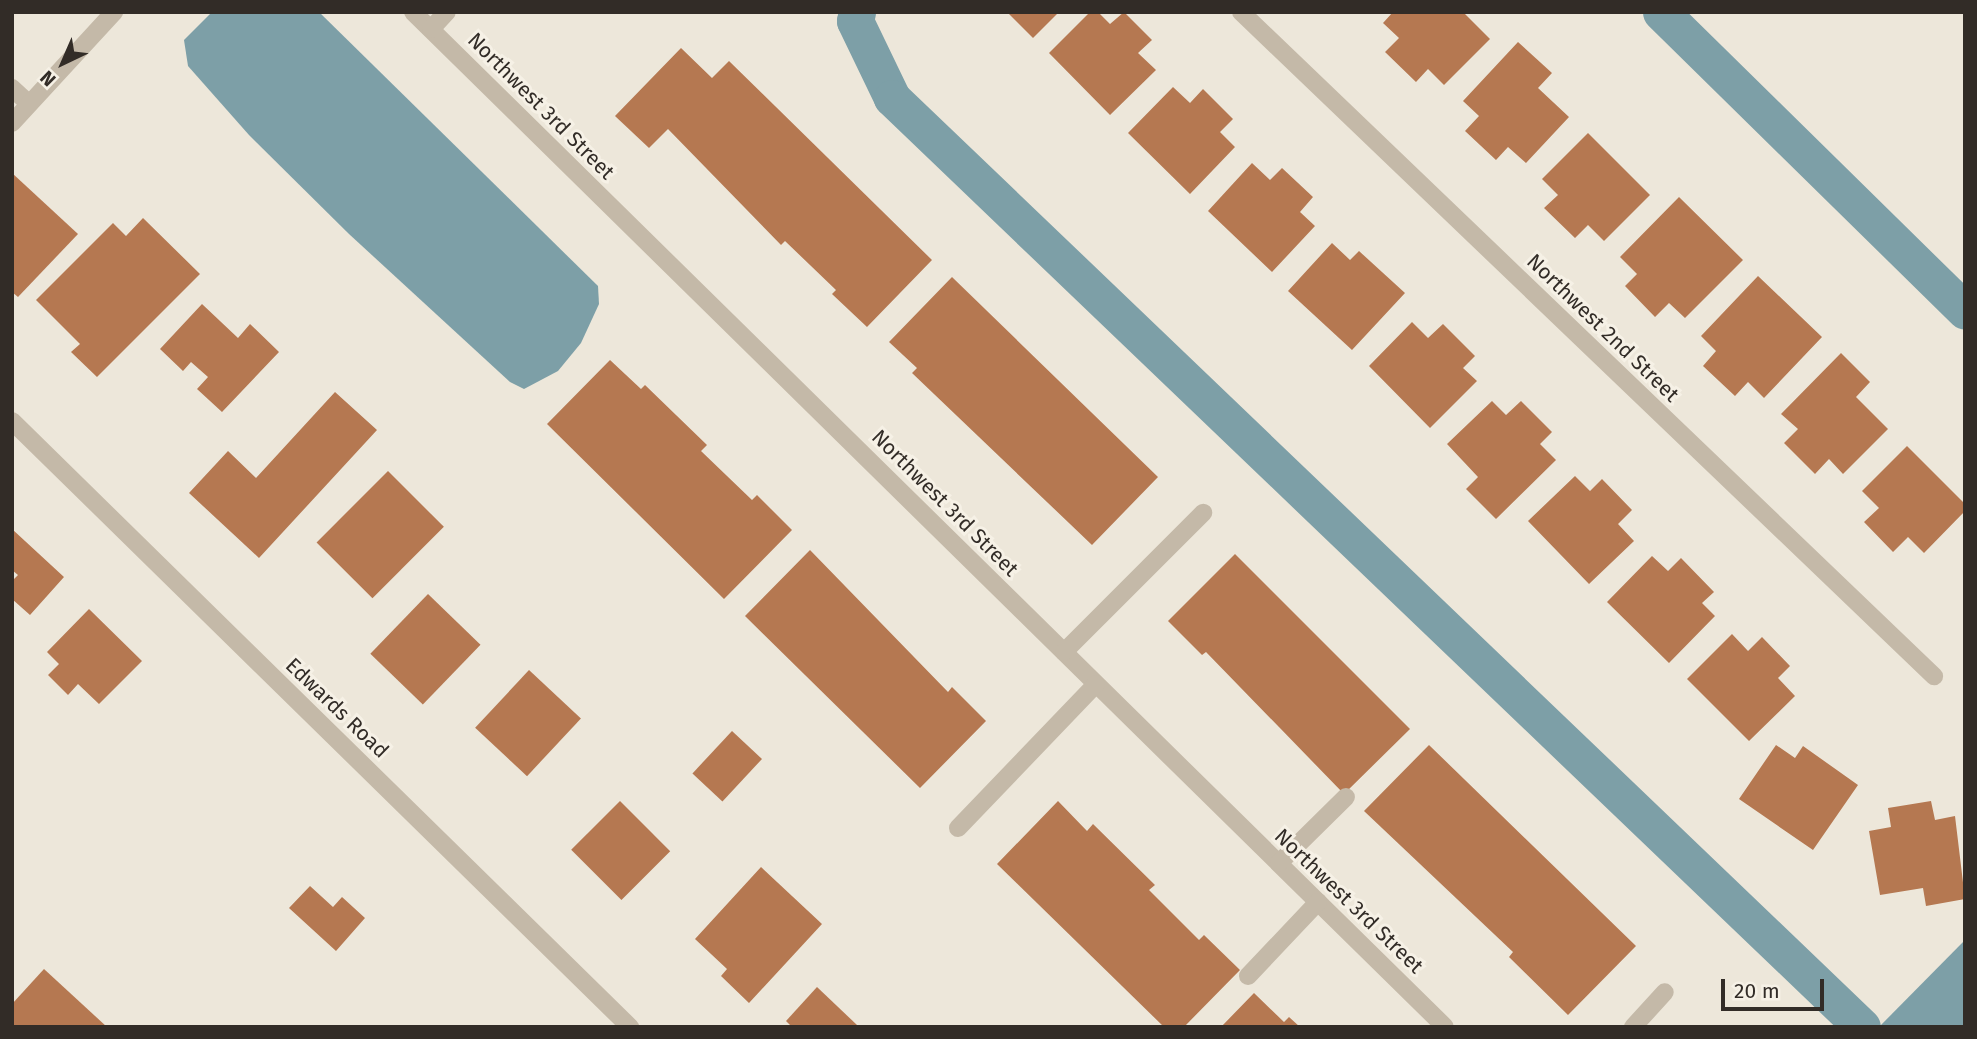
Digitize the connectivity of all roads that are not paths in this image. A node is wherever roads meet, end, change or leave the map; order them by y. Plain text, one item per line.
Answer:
1 (114, 12) edge
2 (413, 12) edge
3 (447, 12) edge
4 (1241, 12) edge
5 (431, 29) junction
6 (12, 88) edge
7 (29, 104) junction
8 (12, 122) edge
9 (12, 421) edge
10 (1203, 513) dead end
11 (1064, 652) junction
12 (1934, 676) dead end
13 (1096, 684) junction
14 (1346, 797) dead end
15 (958, 828) dead end
16 (1279, 863) junction
17 (1318, 902) junction
18 (1248, 976) dead end
19 (1665, 992) dead end
20 (630, 1027) edge
21 (1445, 1027) edge
22 (1633, 1027) edge

1 - 7 street
2 - 5 street, Northwest 3rd Street
3 - 5 street
4 - 12 street, Northwest 2nd Street
5 - 11 street, Northwest 3rd Street
6 - 7 street
7 - 8 street
9 - 20 street, Edwards Road
10 - 11 street
11 - 13 street, Northwest 3rd Street
13 - 15 street
13 - 16 street, Northwest 3rd Street
14 - 16 street
16 - 17 street, Northwest 3rd Street
17 - 18 street
17 - 21 street, Northwest 3rd Street
19 - 22 street

